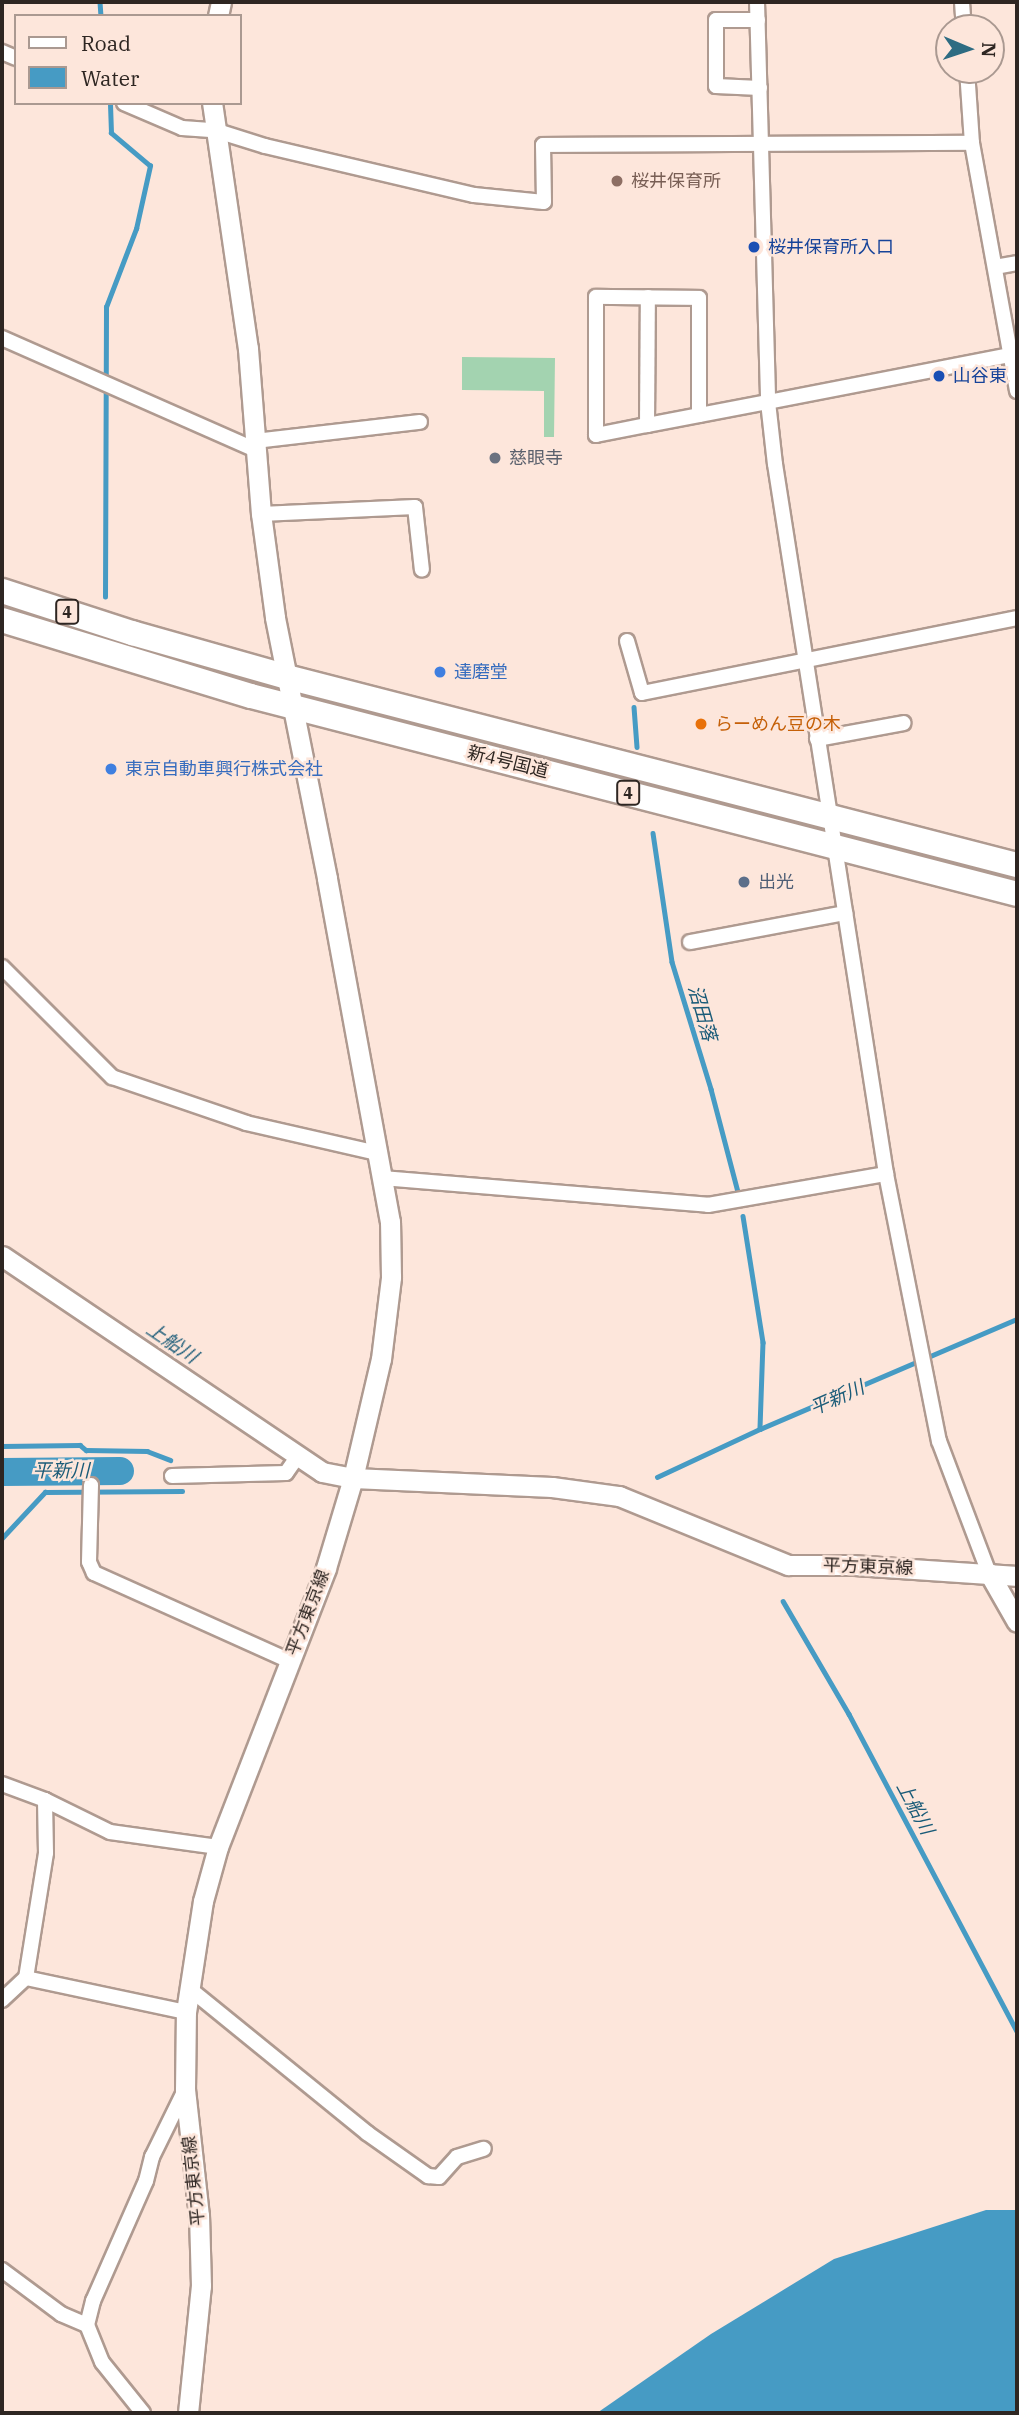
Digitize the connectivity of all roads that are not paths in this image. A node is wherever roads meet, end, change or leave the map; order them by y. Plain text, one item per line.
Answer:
1 (757, 2) edge
2 (758, 20) junction
3 (968, 84) edge
4 (760, 88) junction
5 (129, 105) edge
6 (212, 105) edge
7 (214, 130) junction
8 (972, 143) junction
9 (762, 145) junction
10 (1017, 262) edge
11 (995, 267) junction
12 (648, 298) junction
13 (2, 338) edge
14 (1014, 353) edge
15 (1017, 391) edge
16 (768, 402) junction
17 (699, 415) junction
18 (420, 422) dead end
19 (647, 425) junction
20 (256, 445) junction
21 (261, 514) junction
22 (422, 570) dead end
23 (2, 591) edge
24 (1017, 618) edge
25 (2, 620) edge
26 (627, 641) dead end
27 (806, 662) junction
28 (287, 677) junction
29 (293, 706) junction
30 (904, 723) dead end
31 (817, 739) junction
32 (830, 817) junction
33 (835, 847) junction
34 (1017, 865) edge
35 (1017, 894) edge
36 (845, 913) junction
37 (690, 942) dead end
38 (2, 967) edge
39 (377, 1153) junction
40 (886, 1174) junction
41 (382, 1178) junction
42 (2, 1256) edge
43 (298, 1455) junction
44 (172, 1476) dead end
45 (353, 1478) junction
46 (91, 1485) dead end
47 (989, 1573) junction
48 (1017, 1576) edge
49 (1017, 1622) edge
50 (290, 1661) junction
51 (2, 1784) edge
52 (45, 1800) junction
53 (218, 1847) junction
54 (26, 1978) junction
55 (190, 1989) junction
56 (2, 2000) edge
57 (186, 2012) junction
58 (185, 2090) junction
59 (484, 2149) dead end
60 (2, 2270) edge
61 (87, 2325) junction
62 (144, 2413) edge
63 (188, 2413) edge

1 - 2 street
2 - 4 street
2 - 4 street
3 - 8 street
4 - 9 street
5 - 7 street
6 - 7 street
7 - 9 street
7 - 20 street
8 - 9 street
8 - 11 street
9 - 16 street
10 - 11 street
11 - 14 street
12 - 17 street
12 - 19 street
12 - 19 street
13 - 20 street
14 - 15 street
14 - 16 street
16 - 17 street
16 - 27 street
17 - 19 street
18 - 20 street
20 - 21 street
21 - 22 street
21 - 28 street
23 - 28 highway, 新4号国道 / 4
24 - 27 street
25 - 29 highway, 新4号国道 / 4
26 - 27 street
27 - 31 street
28 - 29 street
28 - 32 highway, 新4号国道 / 4
29 - 33 highway, 新4号国道 / 4
29 - 39 street
30 - 31 street
31 - 32 street
32 - 33 street
32 - 34 highway, 新4号国道 / 4
33 - 35 highway, 新4号国道 / 4
33 - 36 street
36 - 37 street
36 - 40 street
38 - 39 street
39 - 41 street
40 - 41 street
40 - 47 street
41 - 45 street
42 - 43 street
43 - 44 street
43 - 45 street
45 - 47 street, 平方東京線
45 - 50 street, 平方東京線
46 - 50 street
47 - 48 street, 平方東京線
47 - 49 street
50 - 53 street, 平方東京線
51 - 52 street
52 - 53 street
52 - 54 street
53 - 55 street, 平方東京線
54 - 56 street
54 - 57 street
55 - 57 street, 平方東京線
55 - 59 street
57 - 58 street, 平方東京線
58 - 61 street
58 - 63 street, 平方東京線
60 - 61 street
61 - 62 street

